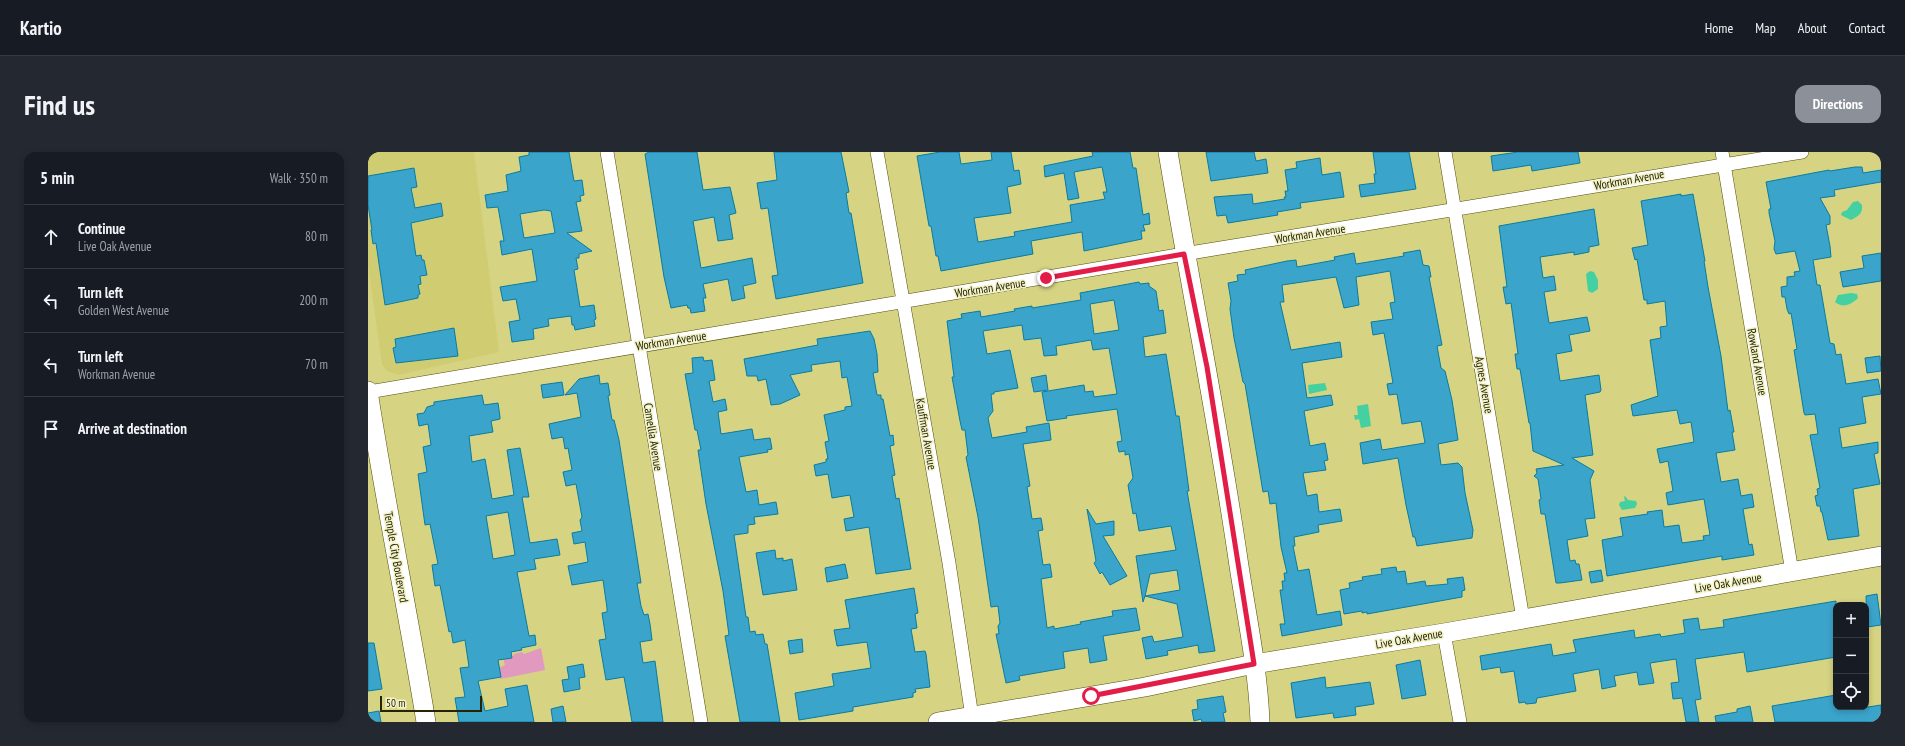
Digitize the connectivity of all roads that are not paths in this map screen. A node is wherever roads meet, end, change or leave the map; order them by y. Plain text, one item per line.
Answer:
1 (607, 152) edge
2 (877, 152) edge
3 (1168, 152) edge
4 (1445, 152) edge
5 (1802, 152) edge
6 (1723, 158) edge
7 (1454, 210) junction
8 (1184, 254) junction
9 (902, 302) junction
10 (638, 346) junction
11 (368, 392) edge
12 (1881, 556) edge
13 (1792, 572) junction
14 (1523, 619) junction
15 (1444, 633) junction
16 (1254, 664) junction
17 (972, 717) junction
18 (426, 722) edge
19 (700, 722) edge
20 (938, 722) edge
21 (1260, 722) edge
22 (1460, 722) edge

1 - 10 street, Camellia Avenue
2 - 9 street, Kauffman Avenue
3 - 8 street
4 - 7 street, Agnes Avenue
5 - 6 street, Workman Avenue
6 - 7 street, Workman Avenue
6 - 13 street, Rowland Avenue
7 - 8 street, Workman Avenue
7 - 14 street, Agnes Avenue
8 - 9 street, Workman Avenue
8 - 16 street
9 - 10 street, Workman Avenue
9 - 17 street, Kauffman Avenue
10 - 11 street, Workman Avenue
10 - 19 street, Camellia Avenue
11 - 18 street, Temple City Boulevard
12 - 13 street, Live Oak Avenue
13 - 14 street, Live Oak Avenue
14 - 15 street, Live Oak Avenue
15 - 16 street, Live Oak Avenue
15 - 22 street
16 - 17 street, Live Oak Avenue
16 - 21 street
17 - 20 street, Live Oak Avenue

